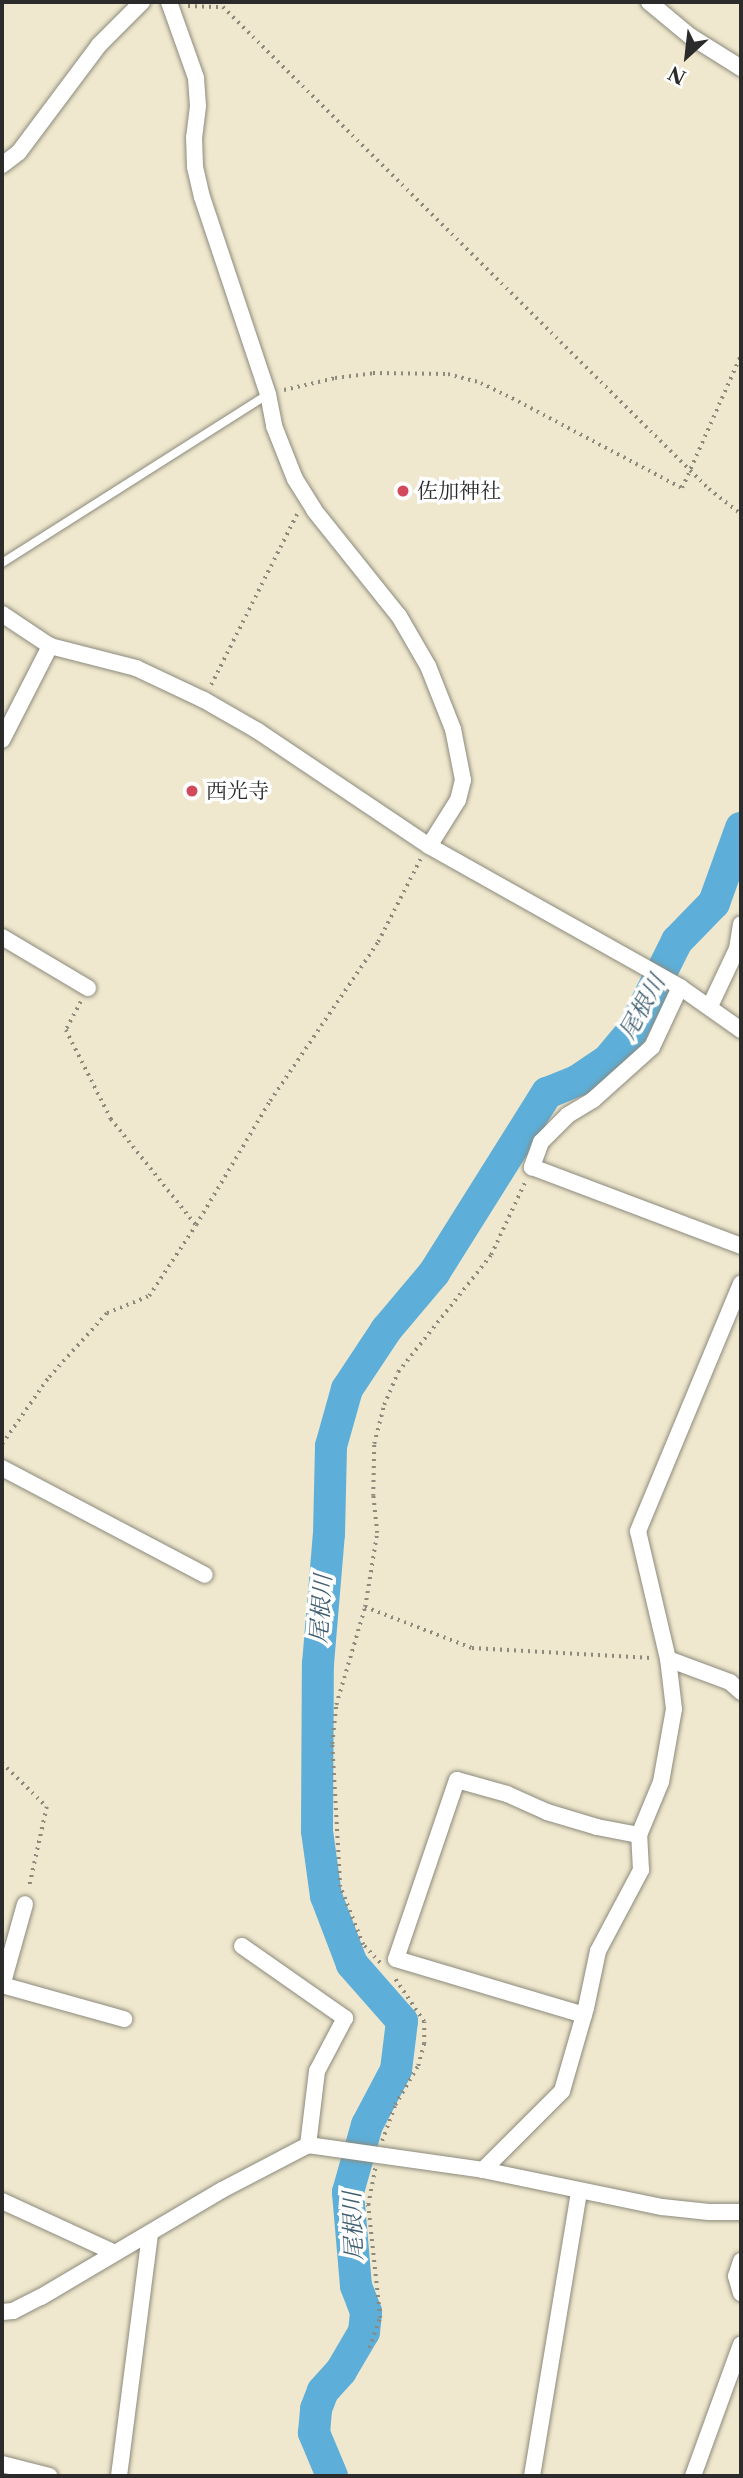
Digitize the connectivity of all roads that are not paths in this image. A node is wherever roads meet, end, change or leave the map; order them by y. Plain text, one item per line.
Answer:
1 (142, 2) edge
2 (649, 2) edge
3 (169, 4) edge
4 (741, 68) edge
5 (2, 165) edge
6 (268, 394) junction
7 (2, 563) edge
8 (2, 614) edge
9 (50, 646) junction
10 (2, 740) edge
11 (429, 846) junction
12 (741, 924) edge
13 (2, 937) edge
14 (674, 984) junction
15 (88, 988) road end
16 (710, 1006) junction
17 (741, 1030) edge
18 (741, 1247) edge
19 (741, 1284) edge
20 (2, 1468) edge
21 (205, 1575) dead end
22 (668, 1659) junction
23 (741, 1692) edge
24 (639, 1835) junction
25 (25, 1904) road end
26 (242, 1946) dead end
27 (2, 1986) edge
28 (584, 2015) junction
29 (124, 2019) dead end
30 (308, 2145) junction
31 (483, 2170) junction
32 (579, 2191) junction
33 (2, 2201) edge
34 (741, 2212) edge
35 (150, 2235) junction
36 (116, 2253) junction
37 (741, 2261) edge
38 (741, 2293) edge
39 (2, 2312) edge
40 (741, 2344) edge
41 (2, 2464) edge
42 (49, 2476) edge
43 (119, 2476) edge
44 (532, 2476) edge
45 (694, 2476) edge

1 - 5 street
2 - 4 street
3 - 6 street
6 - 7 lane
6 - 11 street
8 - 9 street
9 - 10 street
9 - 11 street
11 - 14 street
12 - 16 street
13 - 15 street
14 - 16 street
14 - 18 street
16 - 17 street
19 - 22 street
20 - 21 street
22 - 23 street
22 - 24 street
24 - 28 street
24 - 28 street
25 - 27 street
26 - 30 street
27 - 29 street
28 - 31 street
30 - 31 street
30 - 35 street
31 - 32 street
32 - 34 street
32 - 44 street
33 - 36 street
35 - 36 street
35 - 43 street
36 - 39 street
37 - 38 street
40 - 45 street
41 - 42 street

